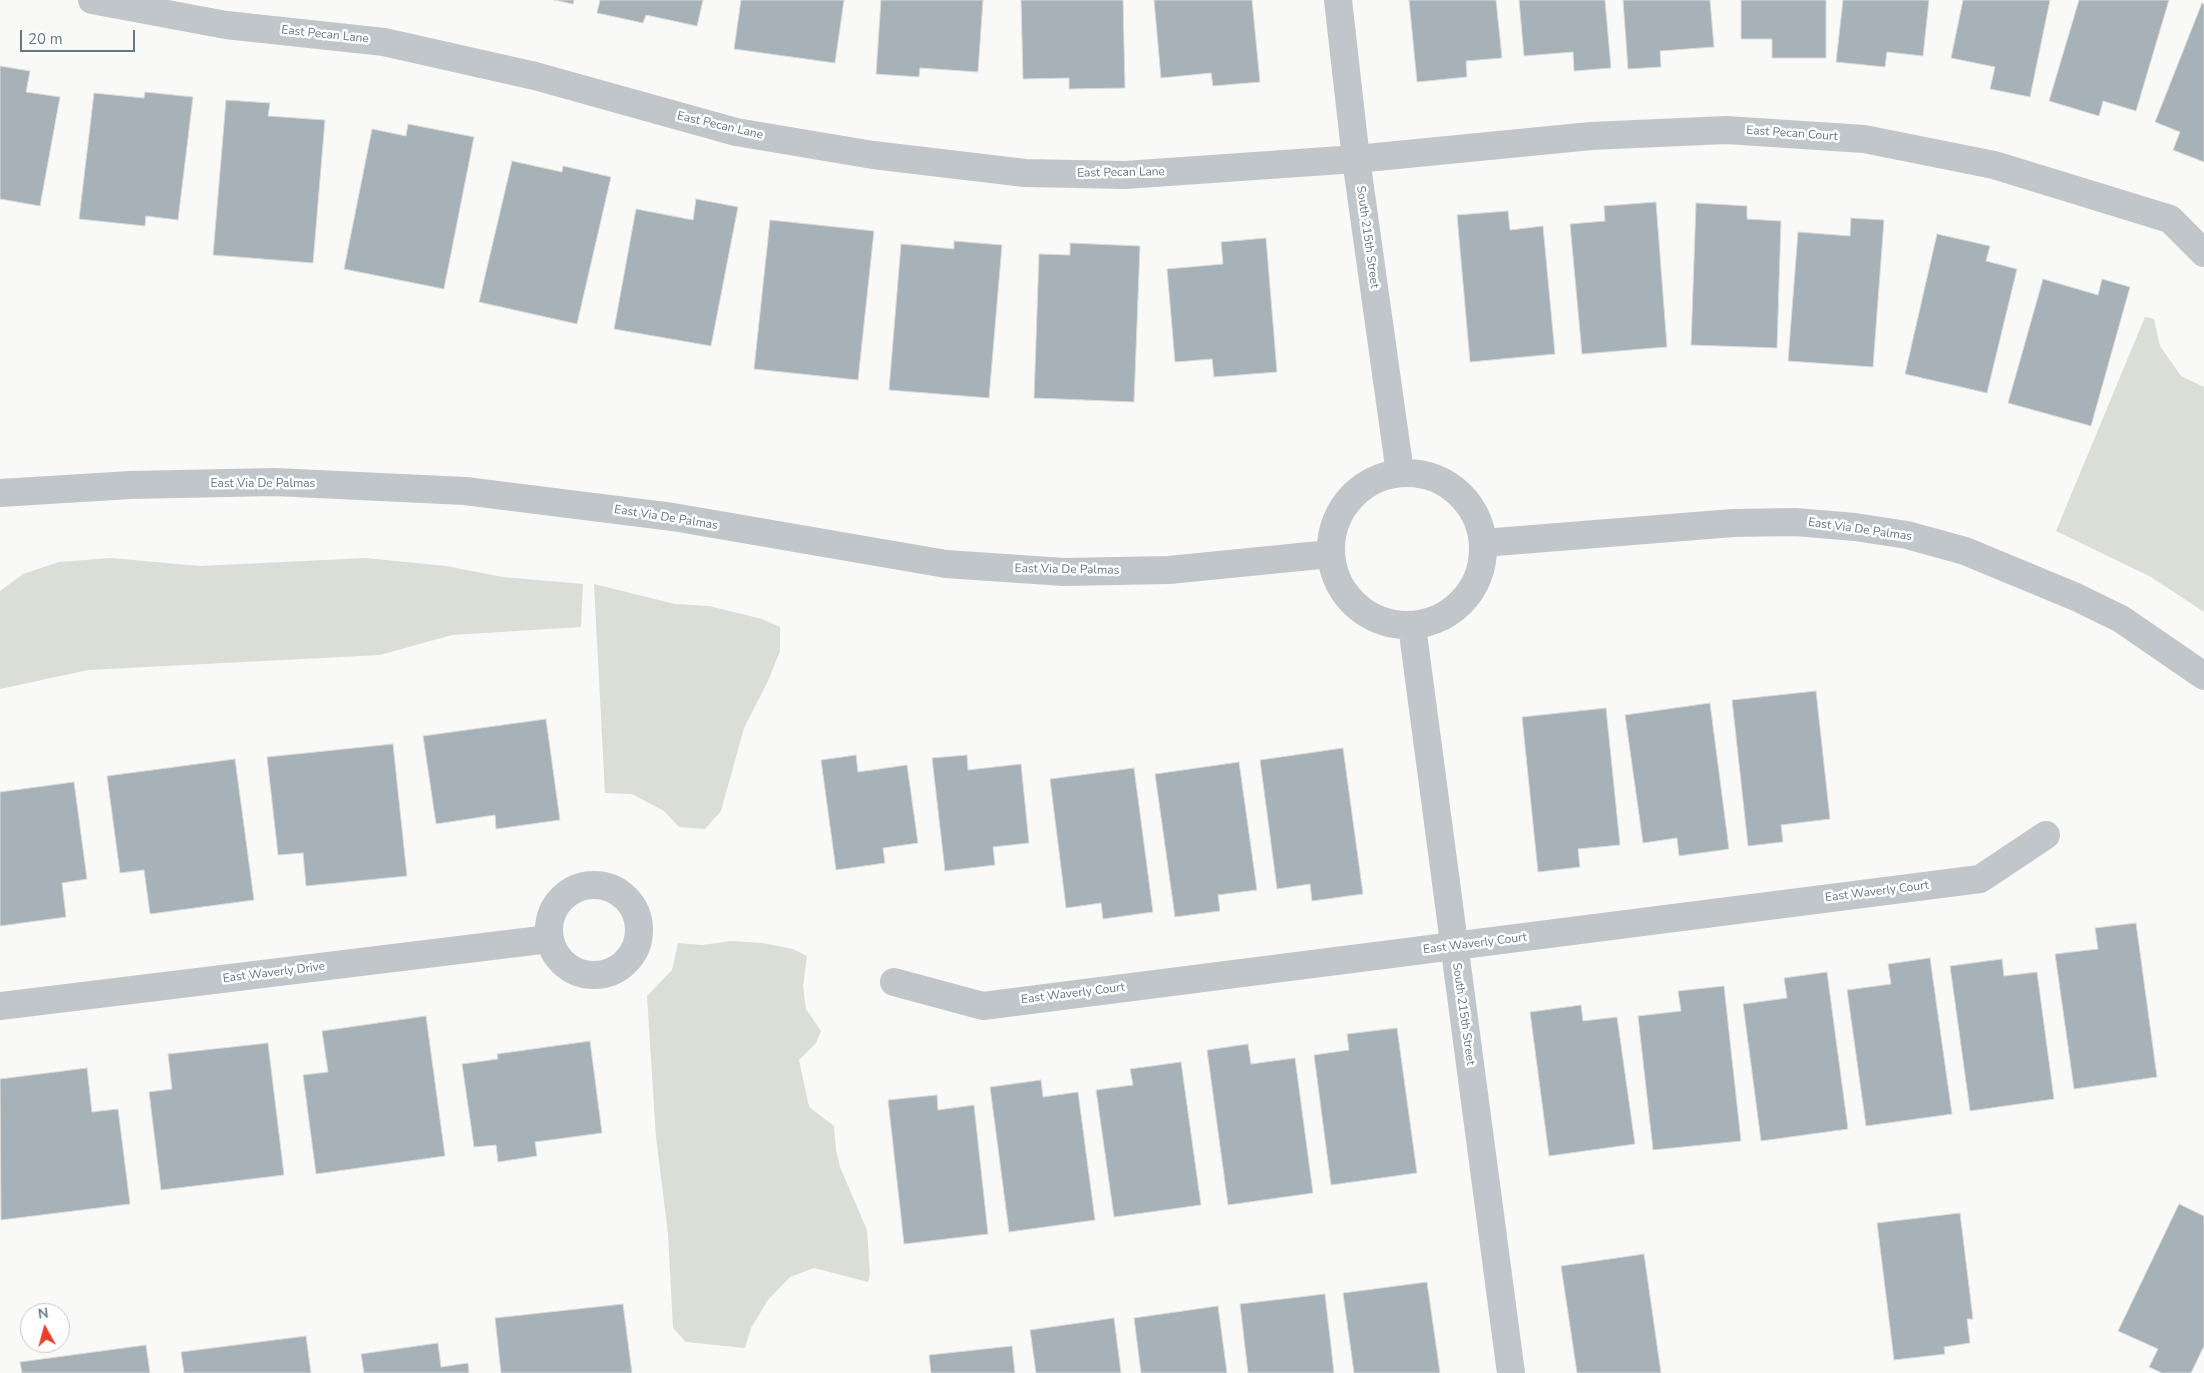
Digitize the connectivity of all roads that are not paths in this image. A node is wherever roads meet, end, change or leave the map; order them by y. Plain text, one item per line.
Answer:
1 (92, 0) edge
2 (1338, 0) edge
3 (1356, 159) junction
4 (2204, 253) edge
5 (1400, 473) junction
6 (0, 493) edge
7 (1483, 543) junction
8 (1330, 554) junction
9 (1412, 626) junction
10 (2204, 676) edge
11 (2046, 835) dead end
12 (549, 939) dead end
13 (1454, 946) junction
14 (894, 982) dead end
15 (0, 1006) edge
16 (1510, 1373) edge

1 - 3 street, East Pecan Lane
2 - 3 street, South 215th Street
3 - 4 street, East Pecan Court
3 - 5 street, South 215th Street
5 - 7 street
5 - 8 street
6 - 8 street, East Via De Palmas
7 - 9 street
7 - 10 street, East Via De Palmas
8 - 9 street
9 - 13 street, South 215th Street
11 - 13 street, East Waverly Court
12 - 15 street, East Waverly Drive
13 - 14 street, East Waverly Court
13 - 16 street, South 215th Street

